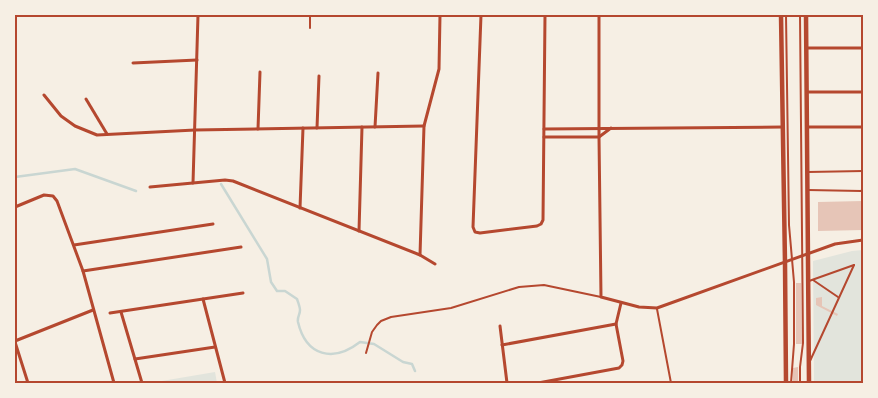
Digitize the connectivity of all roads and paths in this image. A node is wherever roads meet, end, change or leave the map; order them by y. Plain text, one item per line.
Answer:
1 (198, 15) edge
2 (310, 15) edge
3 (440, 15) edge
4 (481, 15) edge
5 (545, 15) edge
6 (600, 15) edge
7 (781, 15) edge
8 (786, 15) edge
9 (800, 15) edge
10 (806, 15) edge
11 (310, 28) dead end
12 (807, 48) junction
13 (863, 48) edge
14 (197, 60) junction
15 (133, 63) dead end
16 (260, 72) dead end
17 (378, 73) dead end
18 (319, 76) dead end
19 (808, 92) junction
20 (863, 92) edge
21 (44, 95) dead end
22 (86, 99) dead end
23 (424, 126) junction
24 (863, 126) edge
25 (362, 127) junction
26 (375, 127) junction
27 (783, 127) junction
28 (808, 127) junction
29 (258, 128) junction
30 (303, 128) junction
31 (317, 128) junction
32 (556, 128) junction
33 (599, 128) junction
34 (611, 128) junction
35 (544, 129) junction
36 (195, 130) junction
37 (107, 134) junction
38 (544, 137) junction
39 (599, 137) junction
40 (556, 138) junction
41 (863, 170) edge
42 (808, 172) junction
43 (194, 183) junction
44 (150, 187) dead end
45 (863, 189) edge
46 (808, 190) junction
47 (15, 207) edge
48 (300, 208) junction
49 (213, 224) dead end
50 (359, 231) junction
51 (863, 240) edge
52 (74, 245) junction
53 (241, 247) dead end
54 (809, 254) junction
55 (420, 255) junction
56 (802, 256) junction
57 (792, 260) junction
58 (785, 263) junction
59 (435, 264) dead end
60 (83, 271) junction
61 (811, 280) junction
62 (243, 293) dead end
63 (601, 297) junction
64 (839, 298) junction
65 (203, 299) junction
66 (621, 303) junction
67 (657, 308) junction
68 (94, 310) junction
69 (121, 311) junction
70 (110, 313) dead end
71 (616, 324) junction
72 (500, 326) dead end
73 (15, 342) edge
74 (502, 345) junction
75 (216, 347) junction
76 (366, 353) dead end
77 (135, 359) junction
78 (809, 363) junction
79 (28, 383) edge
80 (114, 383) edge
81 (142, 383) edge
82 (225, 383) edge
83 (507, 383) edge
84 (538, 383) edge
85 (669, 383) edge
86 (786, 383) edge
87 (791, 383) edge
88 (800, 383) edge
89 (809, 383) edge

1 - 14 street
2 - 11 lane
3 - 23 street
4 - 38 street
5 - 35 street
6 - 33 street
7 - 27 street
8 - 57 lane
9 - 56 lane
10 - 12 street
12 - 13 street
12 - 19 street
14 - 15 street
14 - 36 street
16 - 29 street
17 - 26 street
18 - 31 street
19 - 20 street
19 - 28 street
21 - 37 street
22 - 37 street
23 - 26 street
23 - 55 street
24 - 28 street
25 - 26 street
25 - 31 street
25 - 50 street
27 - 34 street
27 - 58 street
28 - 42 street
29 - 30 street
29 - 36 street
30 - 31 street
30 - 48 street
32 - 33 street
32 - 35 street
32 - 40 street
33 - 34 street
33 - 39 street
34 - 39 street
35 - 38 street
36 - 37 street
36 - 43 street
38 - 40 street
39 - 40 street
39 - 63 street
41 - 42 lane
42 - 46 street
43 - 44 street
43 - 48 street
45 - 46 lane
46 - 54 street
47 - 52 street
48 - 50 street
49 - 52 street
50 - 55 street
51 - 54 street
52 - 60 street
53 - 60 street
54 - 56 street
54 - 61 street
55 - 59 street
56 - 57 street
56 - 88 lane
57 - 58 street
57 - 87 lane
58 - 67 street
58 - 86 street
60 - 68 street
61 - 64 lane
61 - 64 lane
61 - 78 street
62 - 65 street
63 - 66 street
63 - 76 lane
64 - 78 lane
65 - 69 street
65 - 75 street
66 - 67 street
66 - 71 street
67 - 85 lane
68 - 73 street
68 - 80 street
69 - 70 street
69 - 77 street
71 - 74 street
71 - 84 street
72 - 74 street
73 - 79 street
74 - 83 street
75 - 77 street
75 - 82 street
77 - 81 street
78 - 89 street

